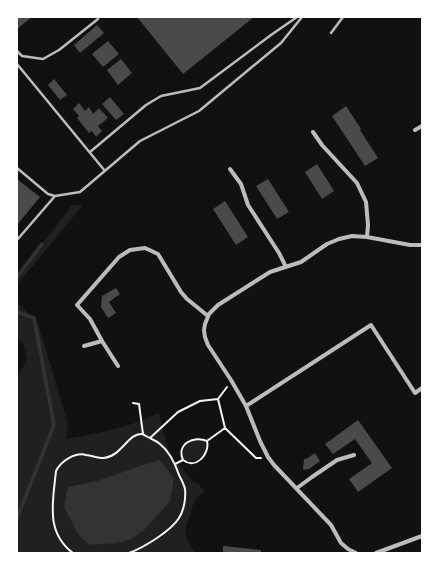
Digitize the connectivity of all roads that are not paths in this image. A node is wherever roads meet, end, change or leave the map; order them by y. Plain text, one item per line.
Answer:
1 (297, 17) edge
2 (302, 17) edge
3 (343, 17) edge
4 (98, 19) dead end
5 (331, 33) dead end
6 (17, 51) edge
7 (17, 64) edge
8 (422, 126) edge
9 (415, 130) dead end
10 (314, 132) dead end
11 (90, 152) junction
12 (17, 168) edge
13 (230, 169) dead end
14 (105, 171) junction
15 (55, 196) junction
16 (367, 237) junction
17 (17, 240) edge
18 (422, 245) edge
19 (286, 267) junction
20 (208, 316) junction
21 (102, 341) junction
22 (84, 346) dead end
23 (118, 366) dead end
24 (422, 388) edge
25 (246, 406) junction
26 (354, 455) dead end
27 (297, 488) junction
28 (422, 536) edge
29 (356, 553) edge
30 (376, 553) edge

1 - 11 lane
2 - 14 lane
3 - 5 lane
4 - 6 lane
7 - 11 lane
8 - 9 street
10 - 16 street
11 - 14 lane
12 - 15 lane
13 - 19 street
14 - 15 lane
15 - 17 lane
16 - 18 street
16 - 19 street
19 - 20 street
20 - 21 street
20 - 25 street
21 - 22 street
21 - 23 street
24 - 25 street
25 - 27 street
26 - 27 street
27 - 29 street
28 - 30 street

